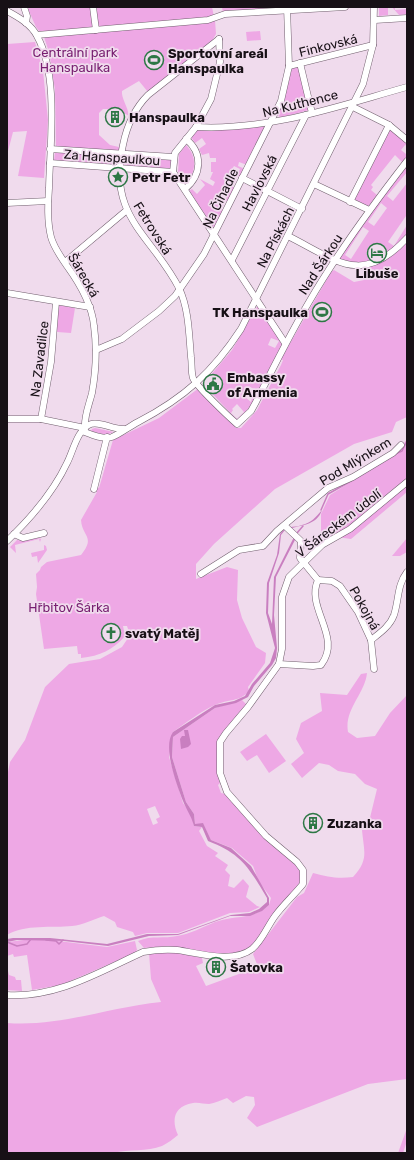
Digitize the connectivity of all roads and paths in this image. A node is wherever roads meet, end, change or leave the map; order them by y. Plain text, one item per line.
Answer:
1 (11, 7) edge
2 (24, 7) edge
3 (94, 7) edge
4 (345, 7) edge
5 (374, 7) edge
6 (287, 9) edge
7 (7, 10) edge
8 (407, 18) edge
9 (375, 20) junction
10 (26, 23) junction
11 (96, 30) junction
12 (37, 35) junction
13 (219, 39) joint
14 (373, 45) junction
15 (300, 63) junction
16 (289, 66) junction
17 (407, 87) edge
18 (354, 104) junction
19 (309, 114) junction
20 (271, 123) junction
21 (389, 125) junction
22 (196, 127) junction
23 (186, 139) junction
24 (407, 140) edge
25 (50, 149) junction
26 (121, 154) junction
27 (174, 157) junction
28 (407, 161) edge
29 (50, 163) junction
30 (120, 168) junction
31 (173, 172) junction
32 (242, 178) junction
33 (314, 184) junction
34 (185, 189) junction
35 (268, 191) junction
36 (48, 201) junction
37 (7, 202) edge
38 (350, 202) junction
39 (302, 208) junction
40 (127, 210) junction
41 (369, 210) junction
42 (215, 234) junction
43 (288, 236) junction
44 (407, 238) edge
45 (232, 260) junction
46 (335, 260) junction
47 (65, 262) junction
48 (180, 289) junction
49 (7, 293) edge
50 (256, 299) junction
51 (56, 302) junction
52 (90, 307) junction
53 (286, 342) junction
54 (96, 350) junction
55 (197, 383) junction
56 (7, 419) edge
57 (41, 419) junction
58 (237, 424) joint
59 (124, 429) junction
60 (83, 430) junction
61 (107, 437) junction
62 (401, 446) dead end
63 (407, 482) edge
64 (94, 489) dead end
65 (286, 528) junction
66 (44, 533) dead end
67 (14, 534) junction
68 (7, 541) edge
69 (304, 562) junction
70 (407, 572) edge
71 (201, 574) dead end
72 (318, 580) junction
73 (371, 640) junction
74 (279, 664) junction
75 (374, 669) dead end
76 (7, 995) edge

1 - 7 street
2 - 10 street
3 - 11 street
4 - 6 street
5 - 9 street, Na Pískách
6 - 11 street
6 - 16 street, Na Čihadle
7 - 10 street, Šárecká
8 - 9 street
9 - 14 street, Na Pískách
10 - 12 street, Šárecká
11 - 12 street
12 - 25 street, Šárecká
13 - 22 street, Za Hanspaulkou
13 - 26 street, Fetrovská
14 - 15 street, Finkovská
14 - 18 street, Na Pískách
15 - 16 street, Finkovská
15 - 19 street
16 - 20 street, Na Čihadle
17 - 18 street, Na Kuthence
18 - 19 street, Na Kuthence
18 - 21 street
18 - 33 street, Na Pískách
19 - 20 street, Na Kuthence
19 - 35 street, Havlovská
20 - 22 street, Na Kuthence
20 - 32 street, Na Čihadle
21 - 24 street
21 - 38 street
22 - 23 street, Za Hanspaulkou
23 - 27 street, Za Hanspaulkou
23 - 34 street
25 - 26 street, Za Hanspaulkou
25 - 29 street, Šárecká
26 - 27 street, Za Hanspaulkou
26 - 30 street, Fetrovská
27 - 31 street, Za Hanspaulkou
28 - 41 street, Nad Šárkou
29 - 30 street, Za Hanspaulkou
29 - 36 street, Šárecká
30 - 31 street, Za Hanspaulkou
30 - 40 street, Fetrovská
31 - 34 street, Za Hanspaulkou
32 - 35 street
32 - 42 street, Na Čihadle
33 - 38 street
33 - 39 street, Na Pískách
34 - 42 street, Za Hanspaulkou
35 - 39 street
35 - 45 street, Havlovská
36 - 37 street
36 - 47 street, Šárecká
38 - 41 street
39 - 43 street, Na Pískách
40 - 47 street
40 - 48 street, Fetrovská
41 - 46 street, Nad Šárkou
42 - 45 street, Za Hanspaulkou
42 - 48 street, Na Čihadle
43 - 46 street
43 - 50 street, Na Pískách
44 - 46 street
45 - 50 street, Za Hanspaulkou
46 - 53 street, Nad Šárkou
47 - 52 street, Šárecká
48 - 54 street, Na Čihadle
48 - 55 street, Fetrovská
49 - 51 street
50 - 53 street, Za Hanspaulkou
50 - 55 street, Na Pískách
51 - 52 street
51 - 57 street, Na Zavadilce
52 - 54 street, Šárecká
53 - 58 street, Nad Šárkou
54 - 60 street, Šárecká
55 - 58 street, Fetrovská
55 - 59 street, Na Pískách
56 - 57 street
57 - 60 street
59 - 60 street
59 - 61 street, Na Pískách
60 - 61 street
60 - 67 street, Šárecká
61 - 64 street
62 - 65 street, Pod Mlýnkem
63 - 69 street, V Šáreckém údolí
65 - 69 street
65 - 71 street, Pod Mlýnkem
66 - 67 street
67 - 68 street, Šárecká
69 - 72 street
69 - 74 street, V Šáreckém údolí
70 - 73 street, Pokojná
72 - 73 street, Pokojná
72 - 74 street
73 - 75 street, Pokojná
74 - 76 street, V Šáreckém údolí

